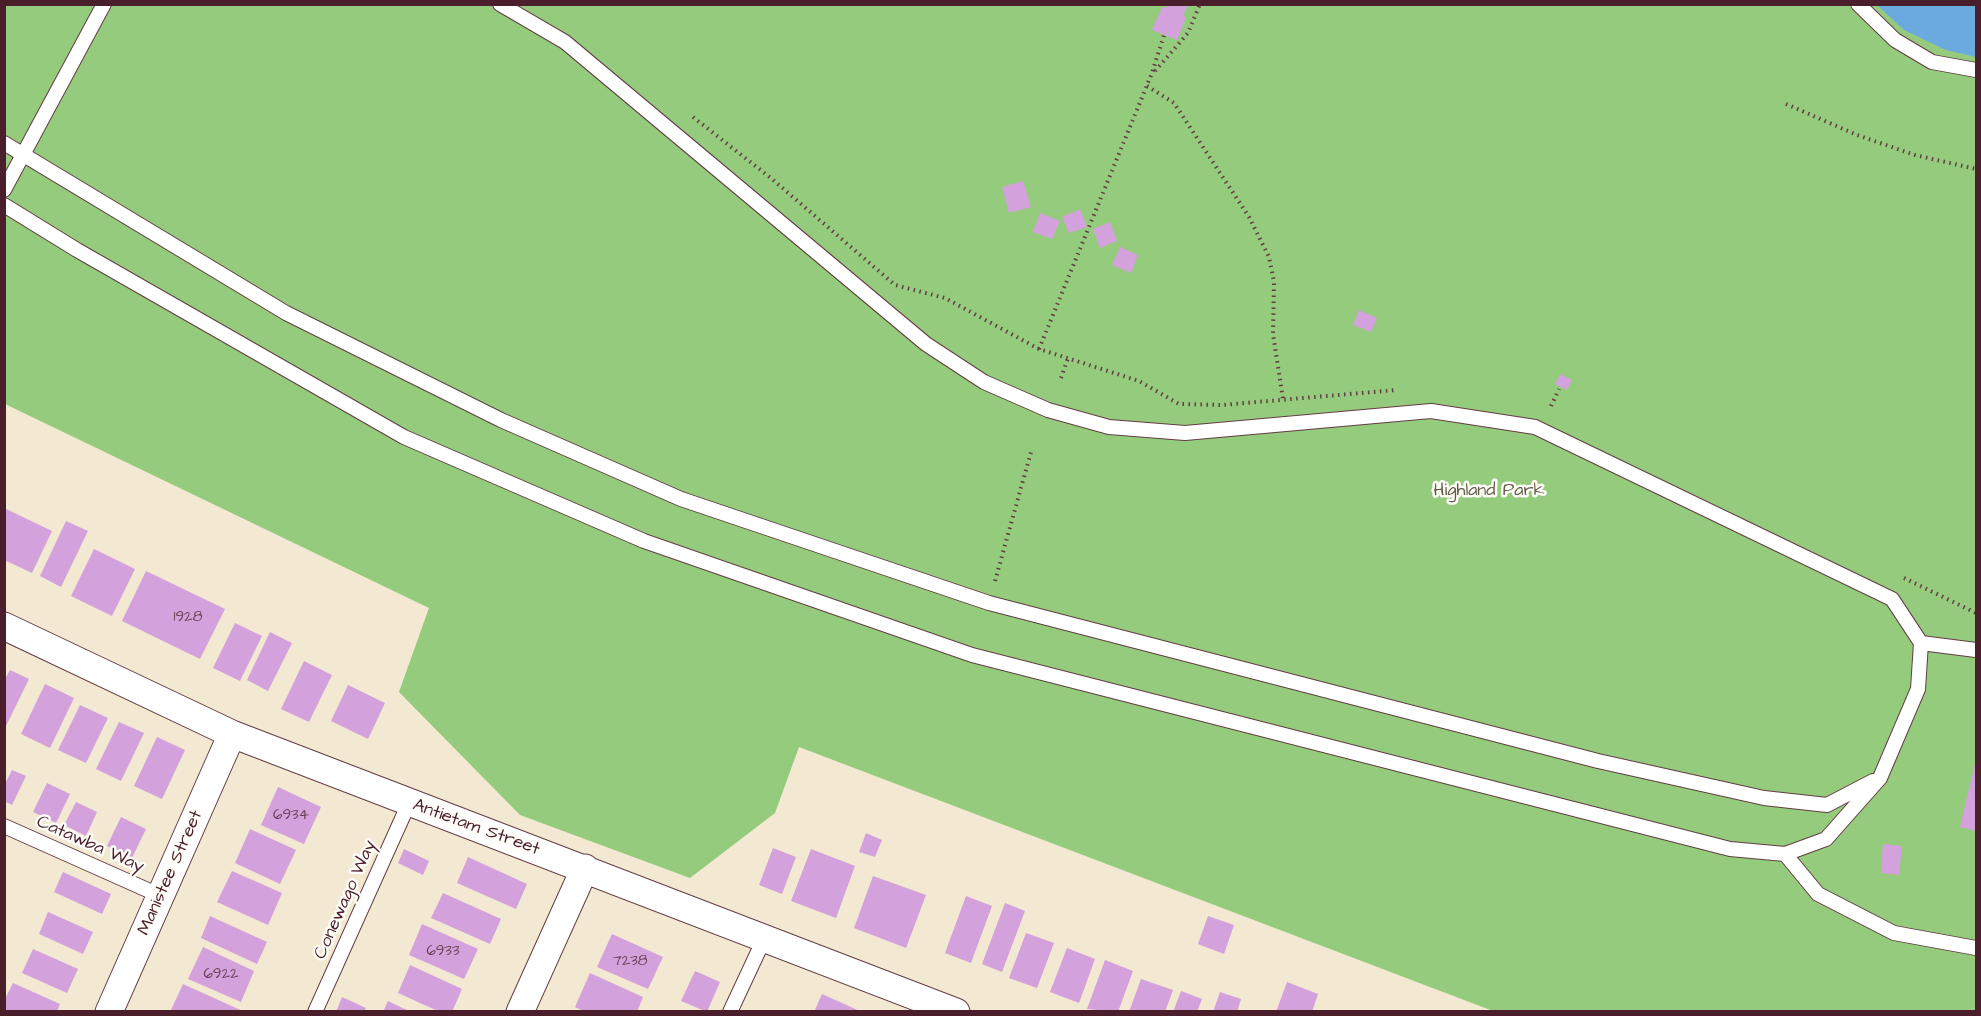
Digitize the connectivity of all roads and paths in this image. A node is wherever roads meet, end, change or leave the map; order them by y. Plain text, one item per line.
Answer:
1 (104, 4) edge
2 (500, 4) edge
3 (1200, 4) edge
4 (1858, 4) edge
5 (1164, 35) dead end
6 (1977, 70) edge
7 (1152, 73) junction
8 (1147, 86) junction
9 (1786, 104) dead end
10 (4, 143) edge
11 (25, 156) junction
12 (1977, 169) edge
13 (772, 178) dead end
14 (4, 190) edge
15 (4, 205) edge
16 (1039, 349) junction
17 (1068, 358) junction
18 (1060, 378) dead end
19 (1559, 388) dead end
20 (1343, 393) dead end
21 (1283, 399) junction
22 (1551, 406) dead end
23 (1031, 452) dead end
24 (989, 603) junction
25 (4, 626) edge
26 (1922, 643) junction
27 (1977, 650) edge
28 (232, 734) junction
29 (1880, 778) junction
30 (409, 803) junction
31 (4, 826) edge
32 (1785, 854) junction
33 (585, 868) junction
34 (161, 896) junction
35 (765, 937) junction
36 (1977, 948) edge
37 (941, 1009) edge
38 (110, 1011) edge
39 (315, 1011) edge
40 (520, 1011) edge
41 (730, 1011) edge

1 - 11 lane
2 - 26 lane
3 - 7 path
4 - 6 lane
5 - 7 path
7 - 8 path
8 - 16 path
8 - 21 path
9 - 12 path
10 - 11 lane
11 - 14 lane
11 - 24 lane
13 - 16 path
15 - 32 lane
16 - 17 path
17 - 18 path
17 - 21 path
19 - 22 path
20 - 21 path
23 - 24 path
24 - 29 lane
25 - 28 street, Antietam Street
26 - 27 lane
26 - 29 lane
28 - 30 street, Antietam Street
28 - 34 street, Manistee Street
29 - 32 lane
30 - 33 street, Antietam Street
30 - 39 lane, Conewago Way
31 - 34 lane, Catawba Way
32 - 36 lane
33 - 35 street, Antietam Street
33 - 40 street
34 - 38 street, Manistee Street
35 - 37 street, Antietam Street
35 - 41 lane

